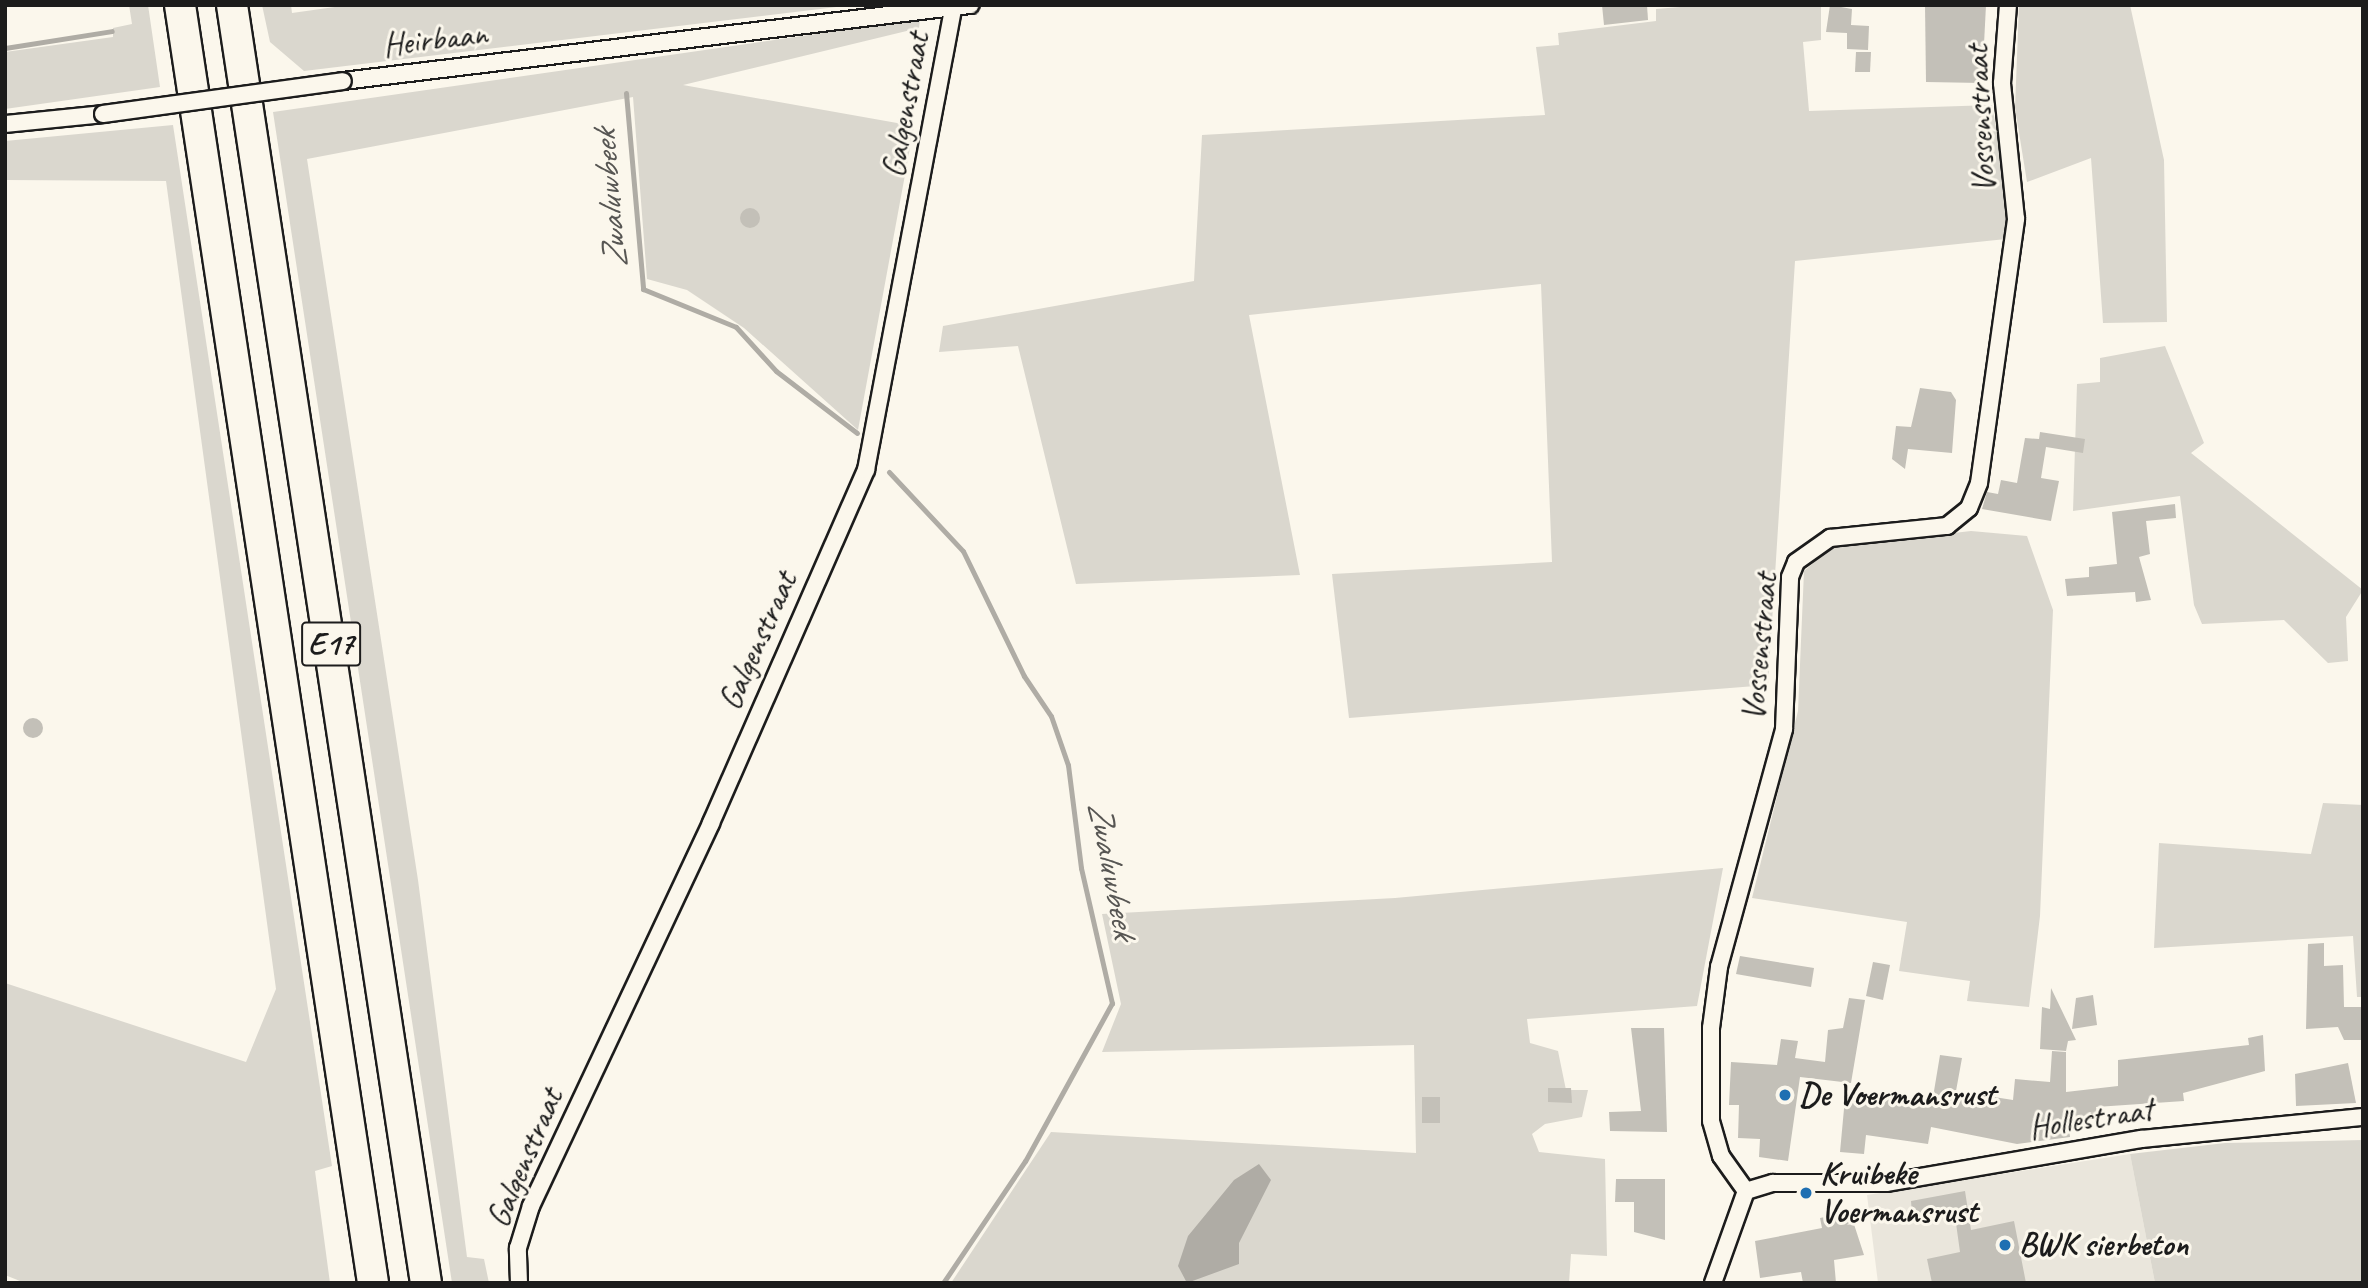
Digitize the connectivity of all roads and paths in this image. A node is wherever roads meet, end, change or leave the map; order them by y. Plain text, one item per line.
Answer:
1 (180, 5) edge
2 (232, 5) edge
3 (970, 5) edge
4 (2008, 5) edge
5 (954, 7) edge
6 (5, 124) edge
7 (2363, 1118) edge
8 (1746, 1191) junction
9 (373, 1283) edge
10 (426, 1283) edge
11 (519, 1283) edge
12 (1713, 1283) edge

1 - 9 highway, E17
2 - 10 highway, E17
3 - 5 street, Galgenstraat
4 - 8 street, Vossenstraat
5 - 6 street, Heirbaan, bridge
5 - 11 street, Galgenstraat
7 - 8 street, Hollestraat
8 - 12 street

